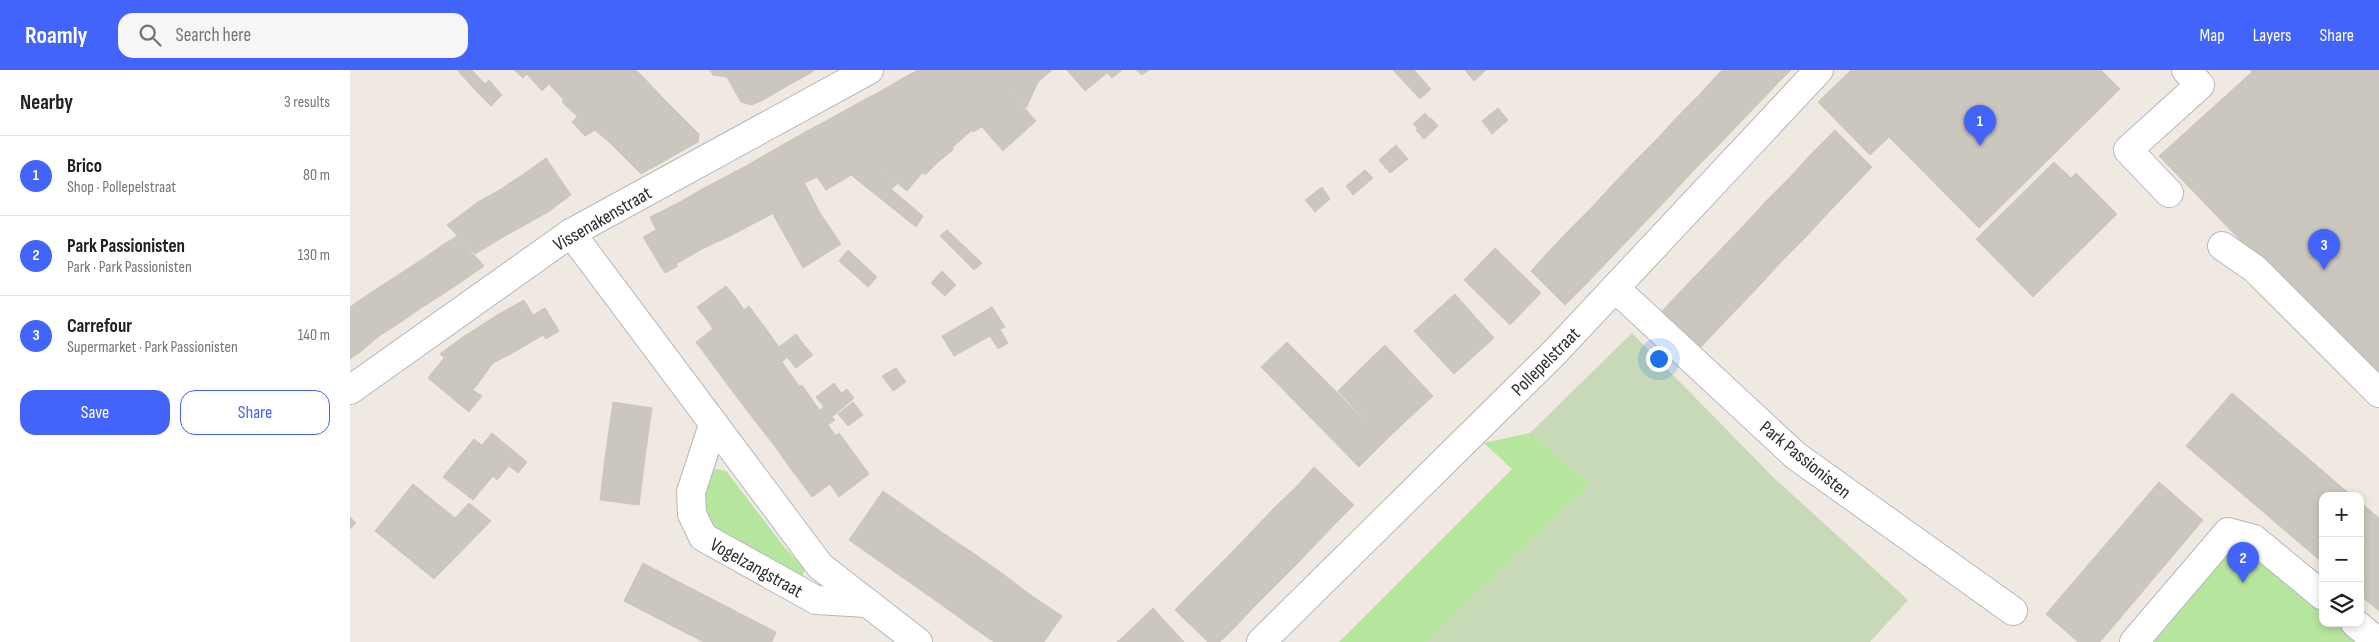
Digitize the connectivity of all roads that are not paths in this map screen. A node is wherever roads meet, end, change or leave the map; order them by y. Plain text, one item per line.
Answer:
1 (869, 70) edge
2 (1819, 70) edge
3 (2186, 70) edge
4 (2169, 193) dead end
5 (572, 233) junction
6 (2222, 246) dead end
7 (1615, 288) junction
8 (350, 390) edge
9 (2379, 394) edge
10 (713, 425) junction
11 (2319, 593) edge
12 (867, 603) junction
13 (2013, 611) dead end
14 (2360, 627) edge
15 (918, 642) edge
16 (1262, 642) edge
17 (2134, 642) edge
18 (2378, 642) edge

1 - 5 street, Vissenakenstraat
2 - 7 street, Pollepelstraat
3 - 4 street
5 - 8 street, Vissenakenstraat
5 - 10 street, Vogelzangstraat
6 - 9 street
7 - 13 street, Park Passionisten
7 - 16 street, Pollepelstraat
10 - 12 street, Vogelzangstraat
10 - 12 street, Vogelzangstraat
11 - 17 street
12 - 15 street, Vogelzangstraat
14 - 18 street

